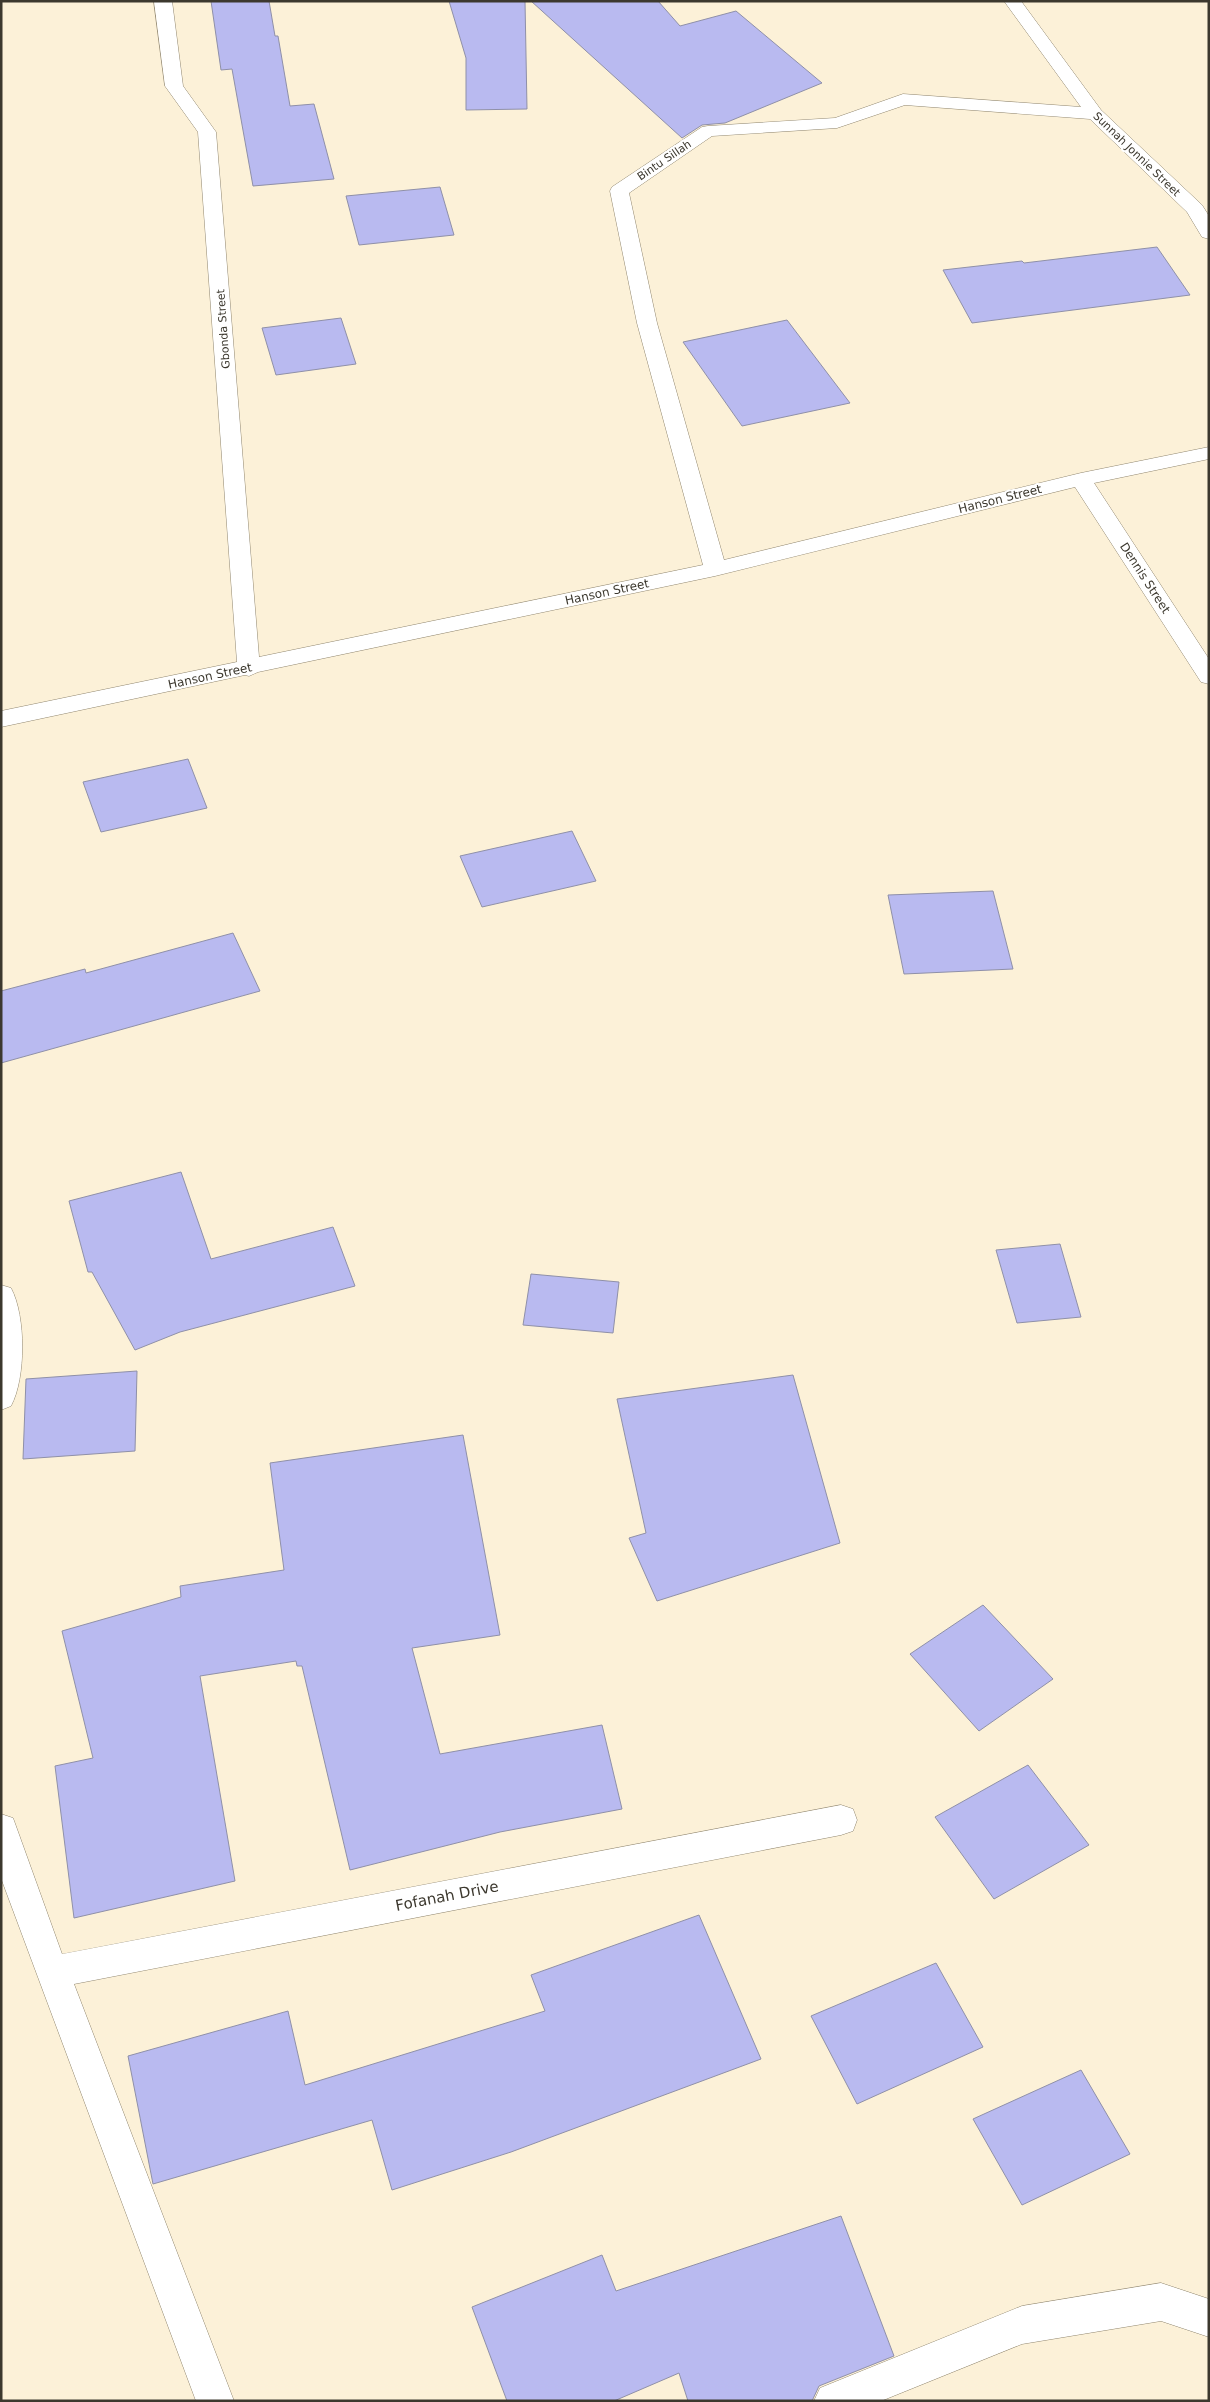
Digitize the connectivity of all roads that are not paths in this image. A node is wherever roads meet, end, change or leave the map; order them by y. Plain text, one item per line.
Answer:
1 (162, 1) edge
2 (1012, 1) edge
3 (1095, 114) junction
4 (1209, 233) edge
5 (1209, 453) edge
6 (1081, 479) junction
7 (715, 569) junction
8 (249, 669) junction
9 (1209, 677) edge
10 (1, 719) edge
11 (1, 1296) edge
12 (1, 1398) edge
13 (842, 1820) dead end
14 (1, 1829) edge
15 (54, 1972) junction
16 (1209, 2318) edge
17 (215, 2401) edge
18 (833, 2401) edge

1 - 8 street, Gbonda Street
2 - 3 street, Sunnah Jonnie Street
3 - 4 street, Sunnah Jonnie Street
3 - 7 street, Bintu Sillah
5 - 6 street, Hanson Street
6 - 7 street, Hanson Street
6 - 9 street, Dennis Street
7 - 8 street, Hanson Street
8 - 10 street, Hanson Street
11 - 12 street
13 - 15 street, Fofanah Drive
14 - 15 street
15 - 17 street
16 - 18 street

